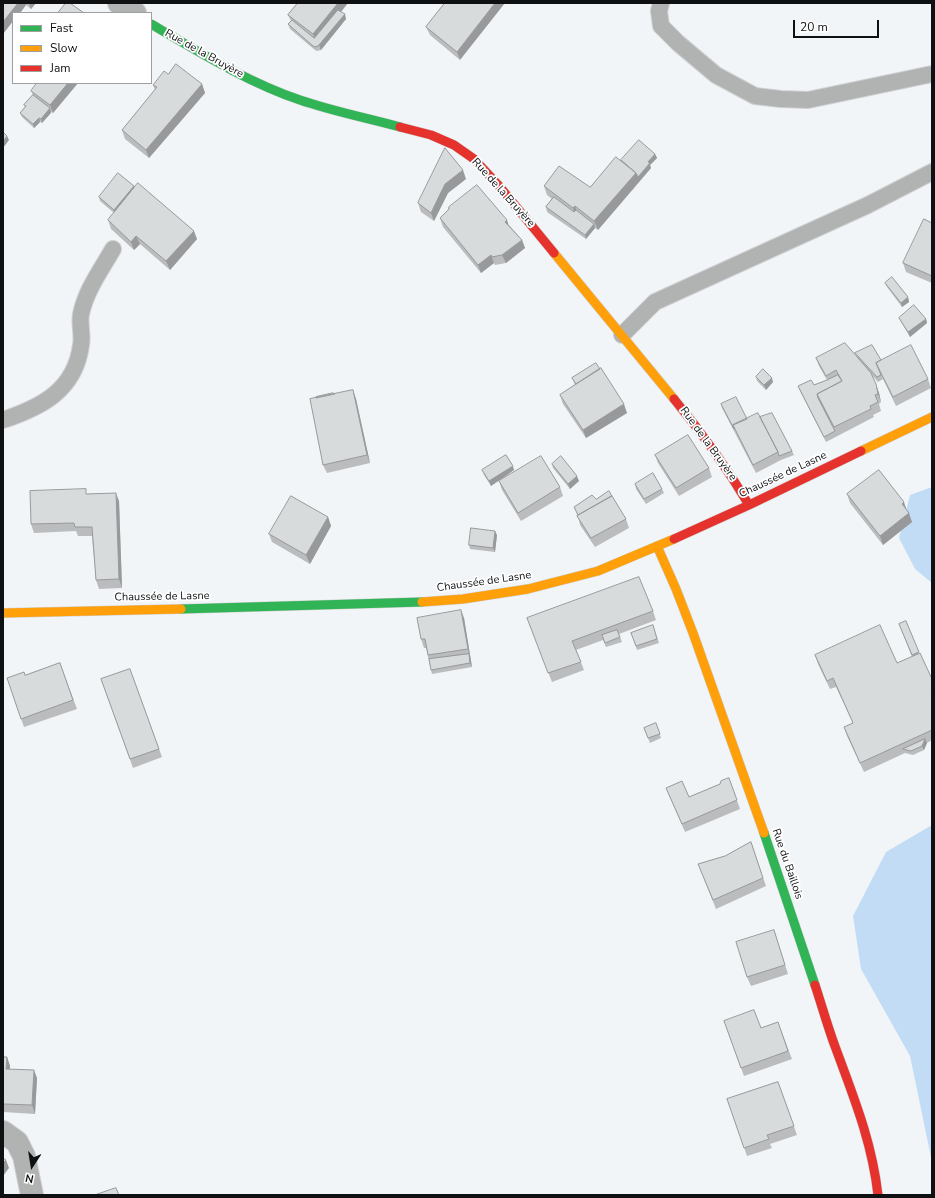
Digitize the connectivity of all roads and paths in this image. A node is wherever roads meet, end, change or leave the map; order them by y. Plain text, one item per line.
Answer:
1 (119, 3) edge
2 (661, 3) edge
3 (133, 12) edge
4 (152, 25) edge
5 (932, 74) edge
6 (932, 172) edge
7 (113, 249) dead end
8 (622, 335) junction
9 (932, 418) edge
10 (3, 420) edge
11 (749, 505) junction
12 (657, 546) junction
13 (3, 613) edge
14 (3, 1132) edge
15 (32, 1195) edge
16 (878, 1195) edge

1 - 3 street
2 - 5 lane
4 - 8 street, Rue de la Bruyère
6 - 8 lane
7 - 10 lane
8 - 11 street, Rue de la Bruyère
9 - 11 street, Chaussée de Lasne
11 - 12 street, Chaussée de Lasne
12 - 13 street, Chaussée de Lasne
12 - 16 street, Rue du Baillois
14 - 15 street

